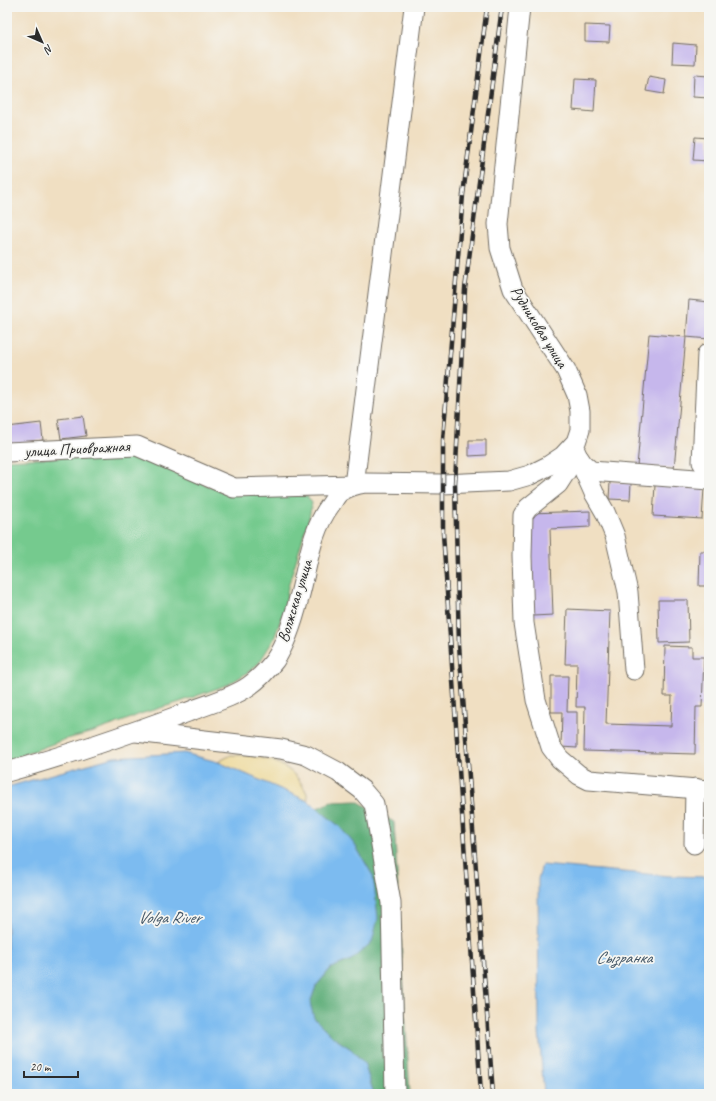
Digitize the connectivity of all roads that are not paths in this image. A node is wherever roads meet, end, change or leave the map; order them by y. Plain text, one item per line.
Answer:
1 (414, 7) edge
2 (520, 7) edge
3 (709, 354) edge
4 (573, 446) junction
5 (7, 452) edge
6 (709, 472) edge
7 (709, 480) edge
8 (455, 484) joint
9 (354, 485) junction
10 (634, 670) dead end
11 (133, 732) junction
12 (7, 772) edge
13 (702, 789) edge
14 (694, 844) dead end
15 (395, 1094) edge

1 - 9 street
2 - 4 street, Рудниковая улица
3 - 6 street
4 - 7 street
4 - 8 street, Рудниковая улица
4 - 10 street
4 - 13 street
5 - 9 street, улица Приовражная
8 - 9 street, Волжская улица
9 - 11 street, Волжская улица
11 - 12 street, Волжская улица
11 - 15 street
13 - 14 street

